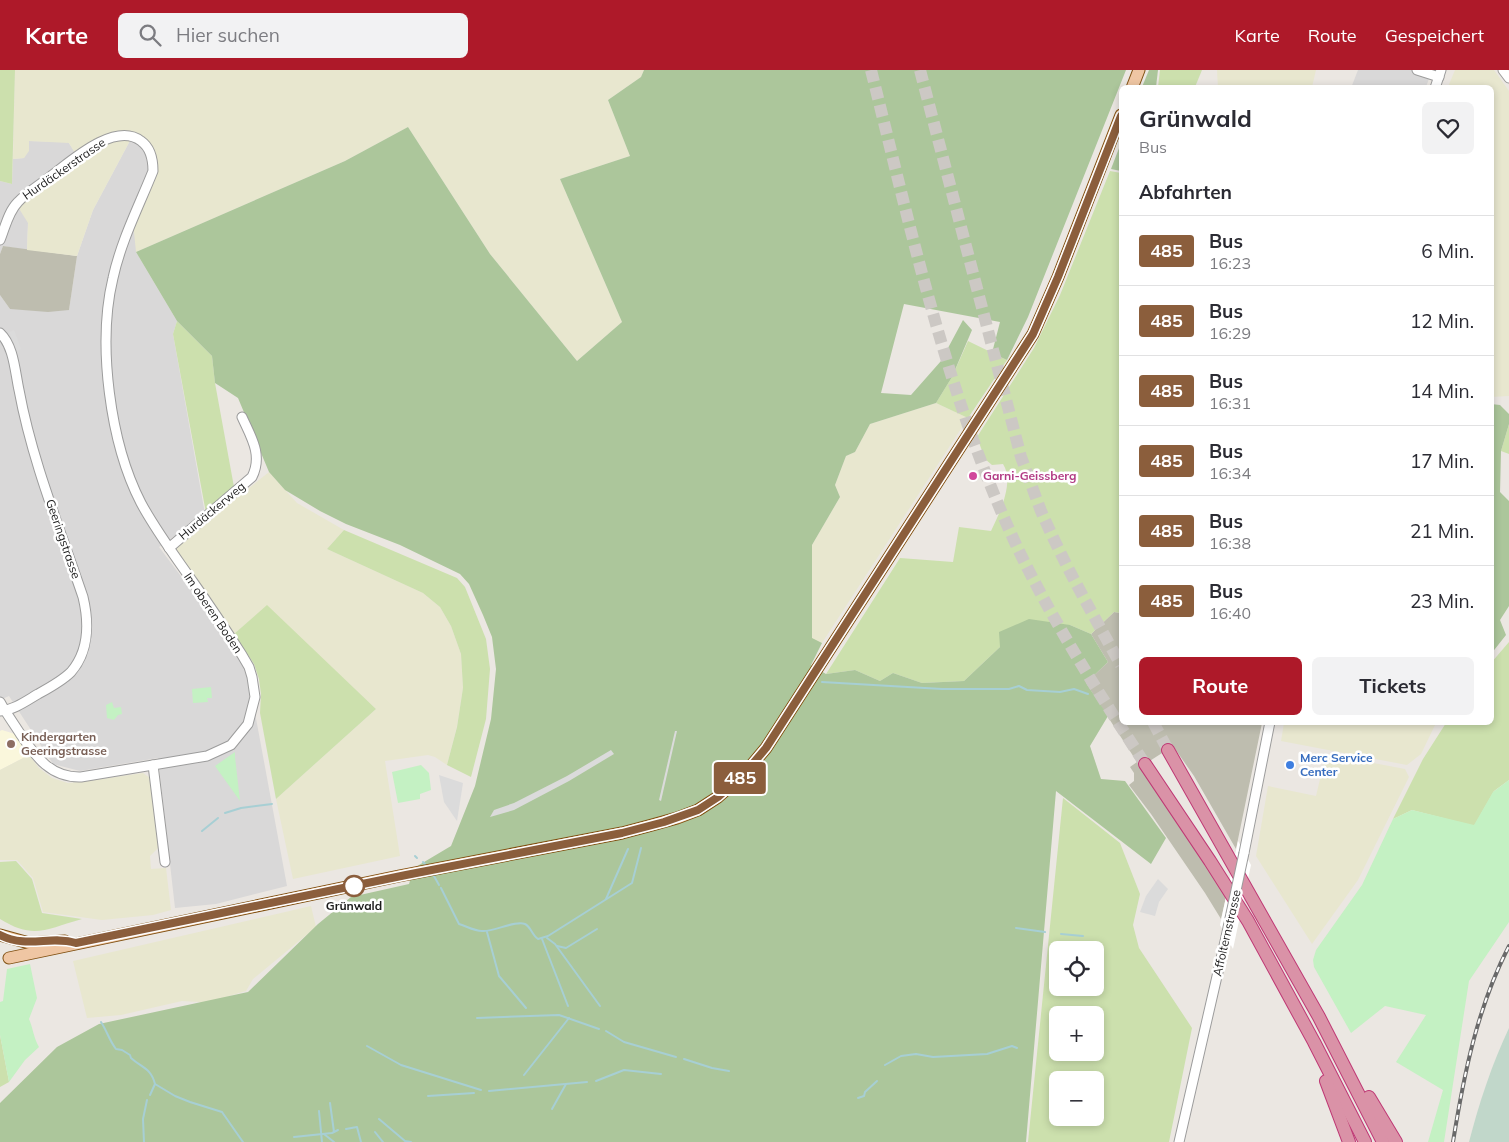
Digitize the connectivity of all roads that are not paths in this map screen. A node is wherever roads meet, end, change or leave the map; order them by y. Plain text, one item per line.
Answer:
1 (1139, 70) edge
2 (1417, 70) edge
3 (1503, 70) edge
4 (1440, 74) edge
5 (1509, 78) edge
6 (1133, 85) edge
7 (1119, 121) edge
8 (127, 231) joint
9 (0, 240) edge
10 (0, 333) edge
11 (242, 417) dead end
12 (169, 548) junction
13 (0, 702) edge
14 (3, 711) edge
15 (0, 720) edge
16 (1269, 725) edge
17 (1168, 750) tunnel mouth
18 (153, 764) junction
19 (1145, 764) tunnel mouth
20 (165, 862) dead end
21 (3, 936) edge
22 (76, 943) junction
23 (3, 957) edge
24 (1290, 999) junction
25 (1344, 1065) junction
26 (1179, 1142) edge
27 (1349, 1142) edge
28 (1365, 1142) edge
29 (1383, 1142) edge
30 (1396, 1142) edge

1 - 6 main road
2 - 4 street
3 - 5 street
7 - 22 main road
8 - 9 street, Hurdäckerstrasse
8 - 12 street, Im oberen Boden
10 - 14 street, Geeringstrasse
11 - 12 street, Hurdäckerweg
12 - 18 street, Im oberen Boden
13 - 14 street, Im oberen Boden
14 - 15 street
14 - 18 street, Im oberen Boden
16 - 26 street, Affolternstrasse, bridge
17 - 25 highway
18 - 20 street
19 - 24 highway
21 - 22 main road
21 - 23 main road
22 - 23 main road
24 - 27 highway
24 - 28 highway
25 - 29 highway
25 - 30 highway

